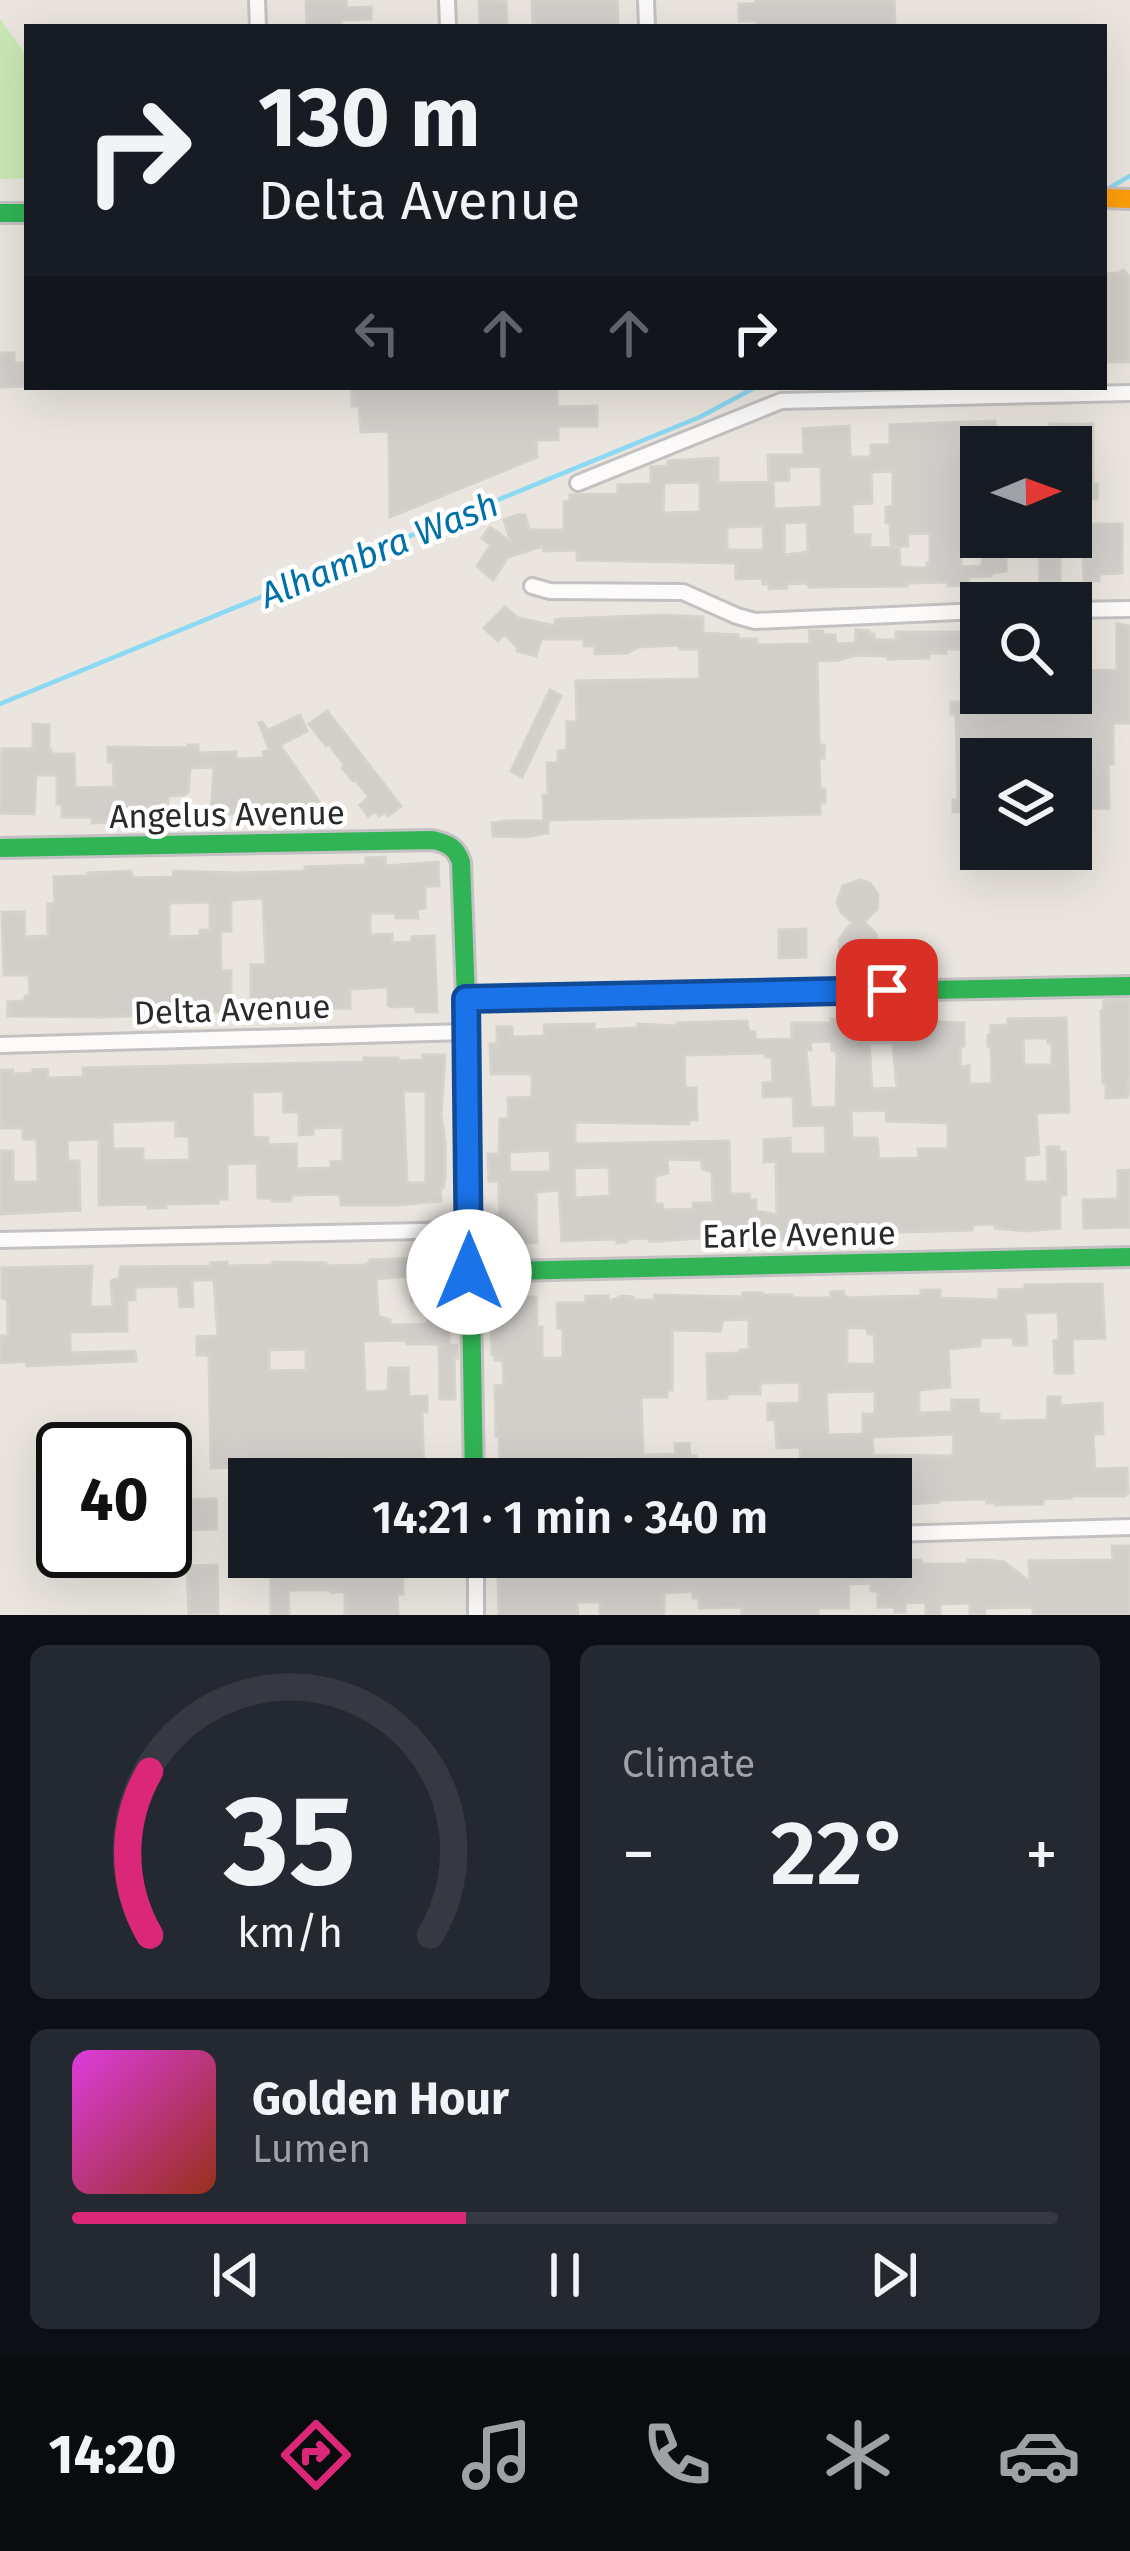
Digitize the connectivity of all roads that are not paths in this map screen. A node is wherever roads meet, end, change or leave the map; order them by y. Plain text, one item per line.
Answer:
1 (1130, 393) edge
2 (578, 483) dead end
3 (532, 586) dead end
4 (1130, 609) edge
5 (1092, 610) edge
6 (960, 612) edge
7 (0, 848) edge
8 (1130, 986) edge
9 (466, 999) junction
10 (466, 1032) junction
11 (0, 1045) edge
12 (470, 1230) junction
13 (0, 1240) edge
14 (1130, 1257) edge
15 (469, 1272) junction
16 (473, 1458) edge
17 (1130, 1527) edge
18 (912, 1533) edge
19 (476, 1578) edge
20 (476, 1615) edge

1 - 2 street
3 - 6 street
4 - 5 street
7 - 9 street, Angelus Avenue
8 - 9 street
9 - 10 street
10 - 11 street, Delta Avenue
10 - 12 street
12 - 13 street
12 - 15 street
14 - 15 street, Earle Avenue
15 - 16 street
17 - 18 street
19 - 20 street

